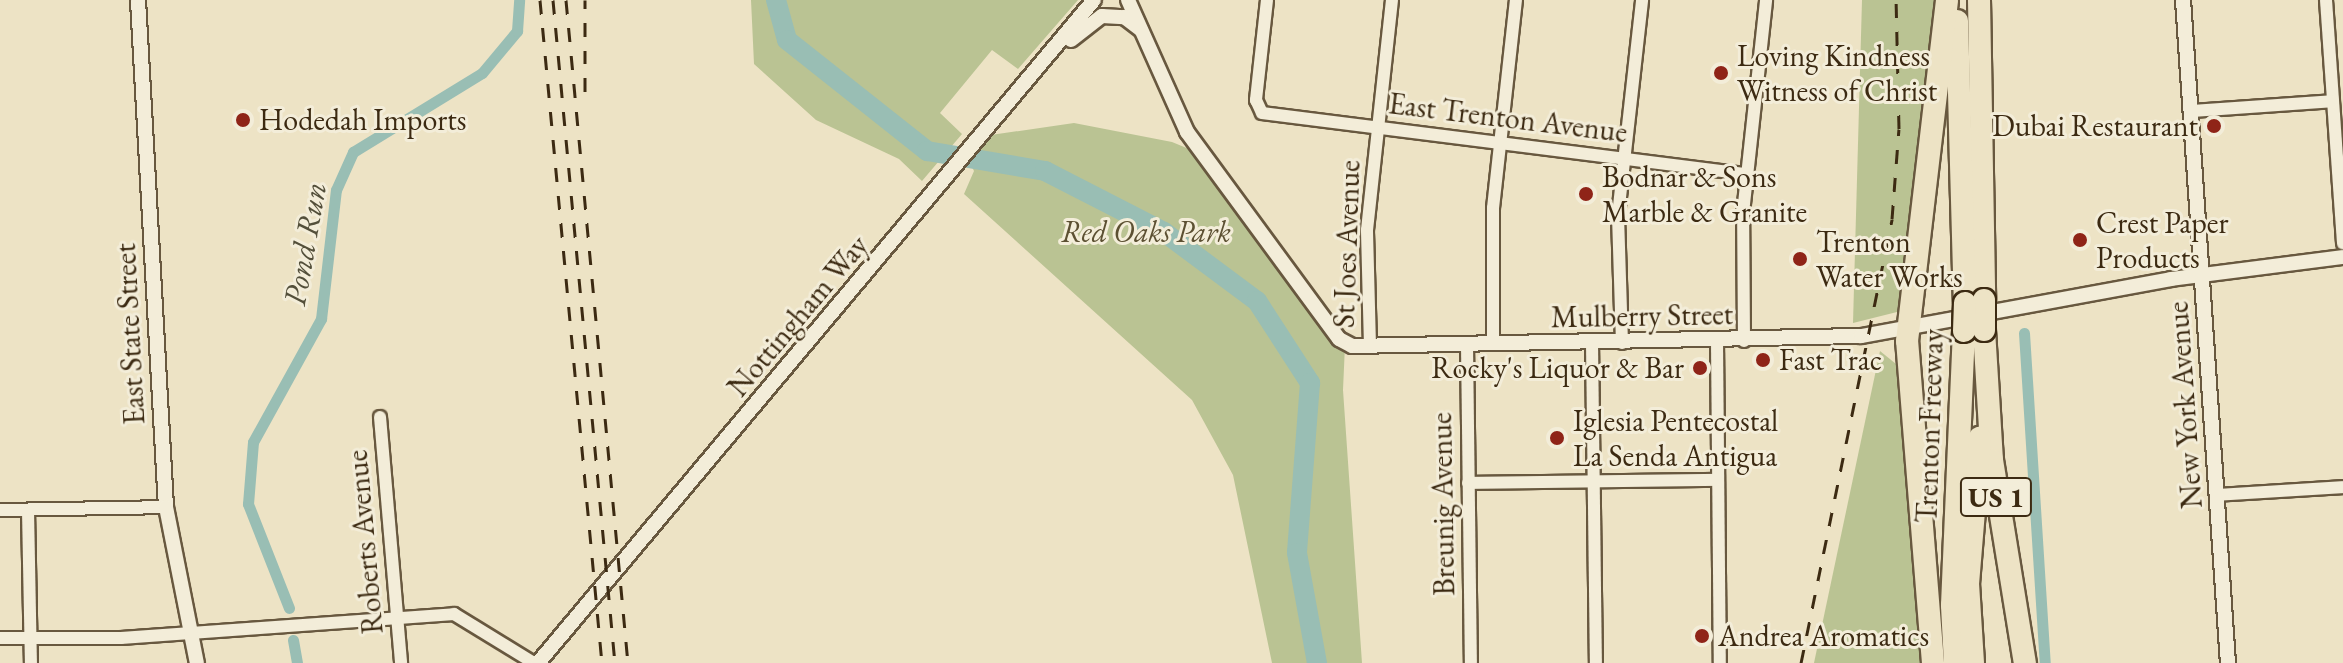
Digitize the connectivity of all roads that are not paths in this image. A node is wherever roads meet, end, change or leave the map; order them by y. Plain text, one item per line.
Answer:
1 (138, 0) edge
2 (1094, 0) edge
3 (1128, 0) edge
4 (1267, 0) edge
5 (1392, 0) edge
6 (1516, 0) edge
7 (1642, 0) edge
8 (1766, 0) edge
9 (1947, 0) edge
10 (1957, 0) edge
11 (1979, 0) edge
12 (2183, 0) edge
13 (2326, 0) edge
14 (1143, 32) junction
15 (1052, 55) junction
16 (2333, 101) junction
17 (2191, 111) junction
18 (1378, 128) junction
19 (1501, 143) junction
20 (1624, 159) junction
21 (1748, 174) junction
22 (2343, 243) edge
23 (2343, 257) edge
24 (2202, 275) junction
25 (1974, 302) junction
26 (1911, 328) junction
27 (1974, 330) junction
28 (1717, 341) junction
29 (1744, 341) junction
30 (1592, 343) junction
31 (1622, 343) junction
32 (1493, 344) junction
33 (1467, 345) junction
34 (1370, 346) junction
35 (1986, 385) junction
36 (380, 417) dead end
37 (1718, 480) junction
38 (1593, 481) junction
39 (1468, 483) junction
40 (2343, 487) edge
41 (2216, 495) junction
42 (166, 507) junction
43 (0, 510) edge
44 (28, 510) junction
45 (397, 618) junction
46 (189, 634) junction
47 (30, 636) junction
48 (0, 638) edge
49 (1954, 662) edge
50 (31, 663) edge
51 (197, 663) edge
52 (401, 663) edge
53 (536, 663) edge
54 (1471, 663) edge
55 (1596, 663) edge
56 (1720, 663) edge
57 (2025, 663) edge
58 (2228, 663) edge

1 - 42 street, East State Street
2 - 15 street, Nottingham Way
3 - 14 street, Mulberry Street
4 - 18 street, East Trenton Avenue
5 - 18 street, St Joes Avenue
6 - 19 street
7 - 20 street
8 - 21 street
9 - 26 highway
10 - 25 highway, Trenton Freeway / US 1
11 - 25 highway, Trenton Freeway / US 1
12 - 17 street, New York Avenue
13 - 16 street
14 - 15 street
14 - 34 street, Mulberry Street
15 - 53 street, Nottingham Way
16 - 17 street
16 - 22 street
17 - 24 street, New York Avenue
18 - 19 street, East Trenton Avenue
18 - 34 street, St Joes Avenue
19 - 20 street, East Trenton Avenue
19 - 32 street
20 - 21 street, East Trenton Avenue
20 - 31 street
21 - 29 street
23 - 24 street, Mulberry Street
24 - 26 street, Mulberry Street
24 - 41 street, New York Avenue
25 - 27 highway, Trenton Freeway / US 1, bridge
26 - 29 street, Mulberry Street
26 - 49 highway
27 - 35 highway, Trenton Freeway / US 1
27 - 49 highway, Trenton Freeway / US 1
28 - 29 street, Mulberry Street
28 - 31 street, Mulberry Street
28 - 37 street
30 - 31 street, Mulberry Street
30 - 32 street, Mulberry Street
30 - 38 street
32 - 33 street, Mulberry Street
33 - 34 street, Mulberry Street
33 - 39 street, Breunig Avenue
35 - 49 highway
35 - 57 highway, Trenton Freeway / US 1
36 - 45 street, Roberts Avenue
37 - 38 street
37 - 56 street
38 - 39 street
38 - 55 street
39 - 54 street, Breunig Avenue
40 - 41 street
41 - 58 street, New York Avenue
42 - 44 street
42 - 46 street, East State Street
43 - 44 street
44 - 47 street
45 - 46 street
45 - 52 street, Roberts Avenue
45 - 53 street
46 - 47 street
46 - 51 street, East State Street
47 - 48 street
47 - 50 street

